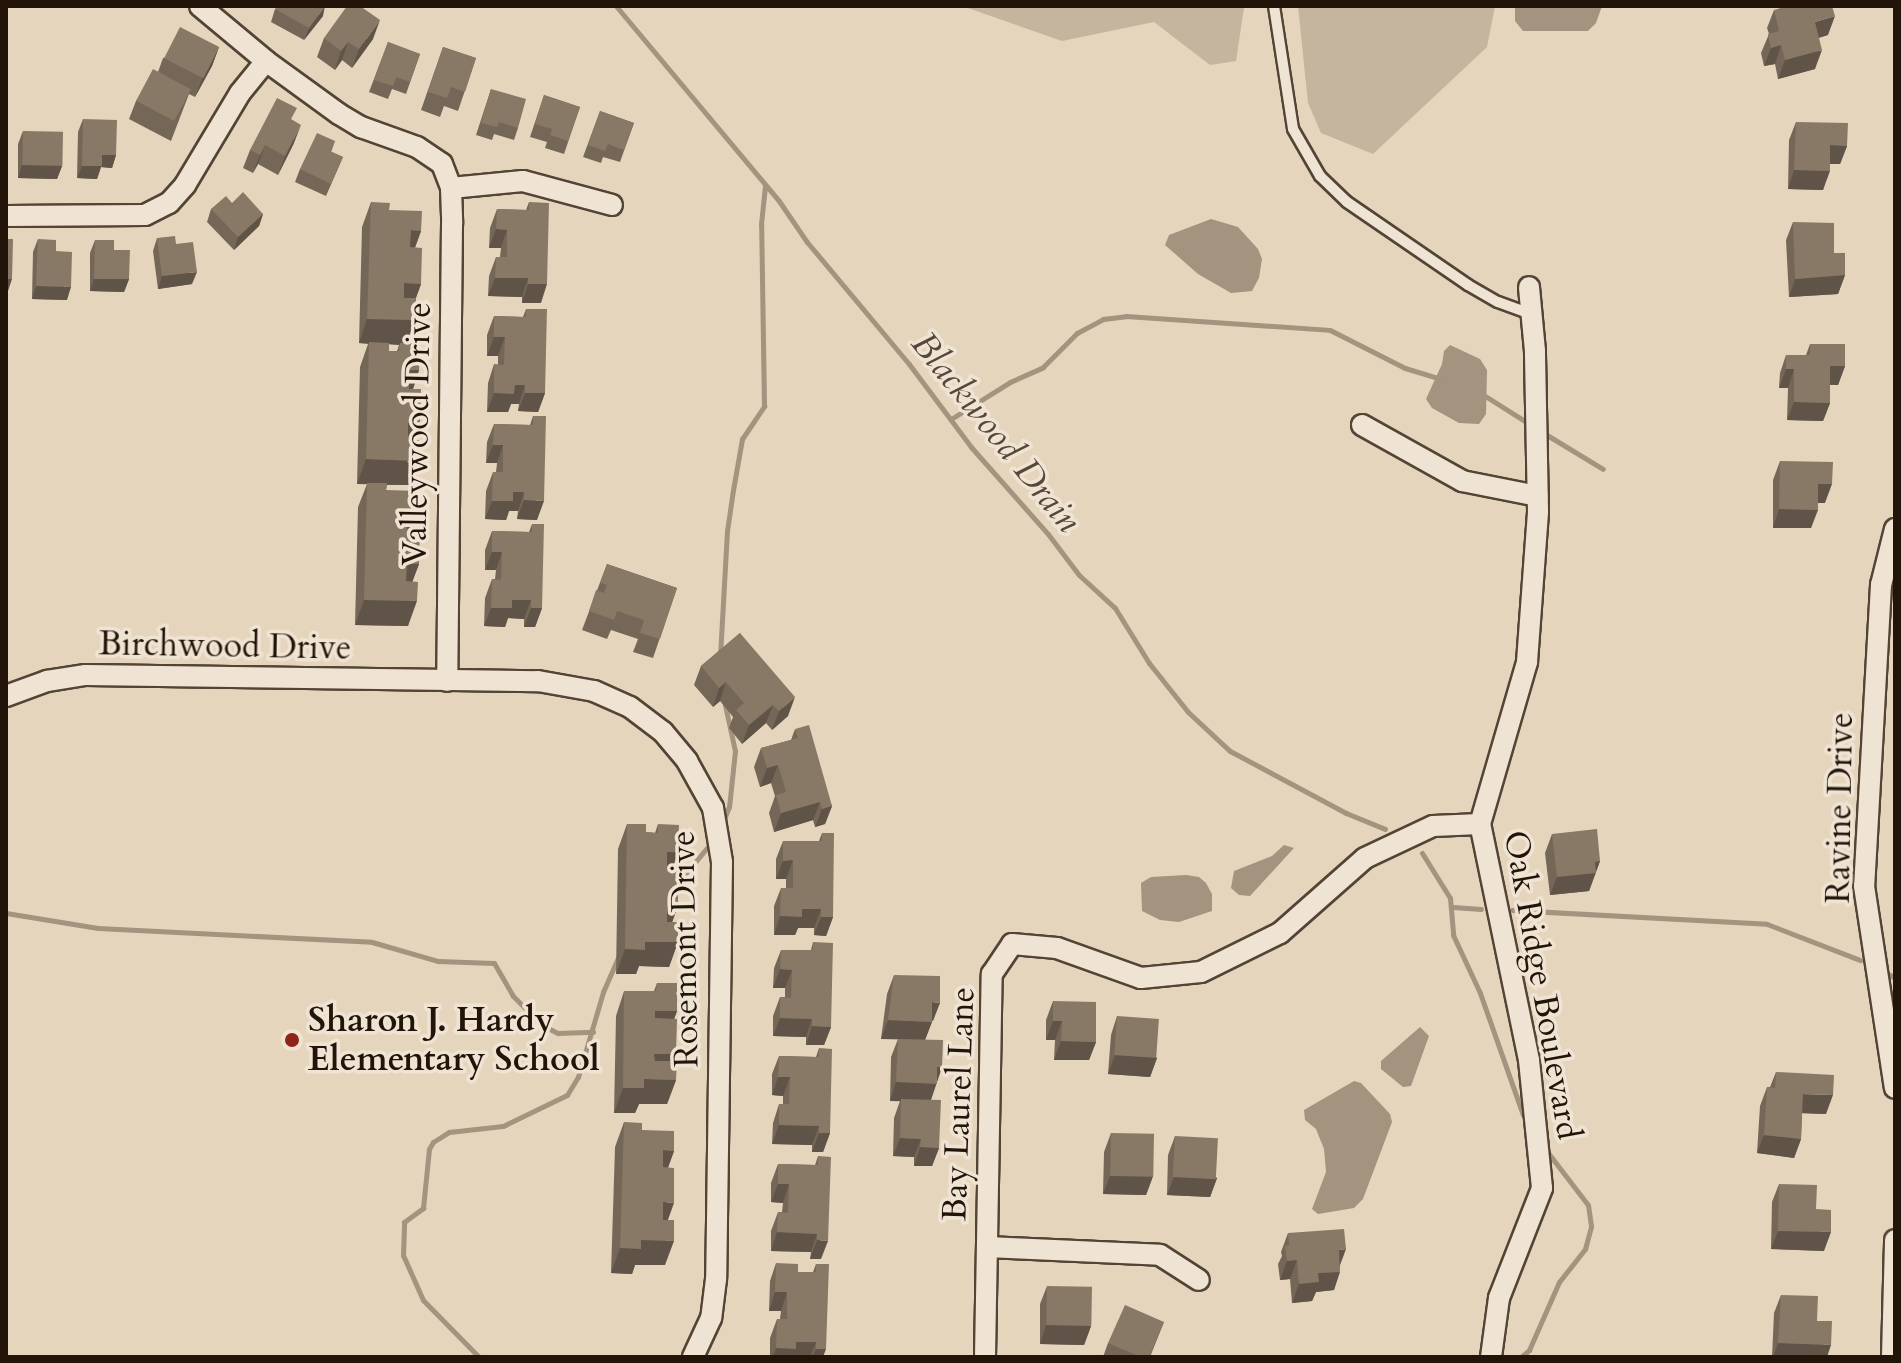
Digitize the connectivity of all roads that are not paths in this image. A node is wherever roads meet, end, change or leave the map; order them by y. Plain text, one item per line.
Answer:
1 (200, 6) edge
2 (1274, 6) edge
3 (266, 61) junction
4 (451, 188) junction
5 (612, 205) dead end
6 (6, 216) edge
7 (1529, 287) dead end
8 (1531, 314) junction
9 (1362, 425) dead end
10 (1538, 496) junction
11 (1895, 529) edge
12 (447, 681) junction
13 (6, 696) edge
14 (1480, 824) junction
15 (1895, 1088) edge
16 (1895, 1240) edge
17 (987, 1247) junction
18 (1199, 1280) dead end
19 (693, 1357) edge
20 (985, 1357) edge
21 (1491, 1357) edge
22 (1892, 1357) edge

1 - 3 street
2 - 8 lane
3 - 4 street
3 - 6 street
4 - 5 street
4 - 12 street, Valleywood Drive
7 - 8 street, Oak Ridge Boulevard
8 - 10 street, Oak Ridge Boulevard
9 - 10 street
10 - 14 street, Oak Ridge Boulevard
11 - 15 street, Ravine Drive
12 - 13 street, Birchwood Drive
12 - 19 street, Rosemont Drive
14 - 17 street, Bay Laurel Lane
14 - 21 street, Oak Ridge Boulevard
16 - 22 street
17 - 18 street
17 - 20 street, Bay Laurel Lane

